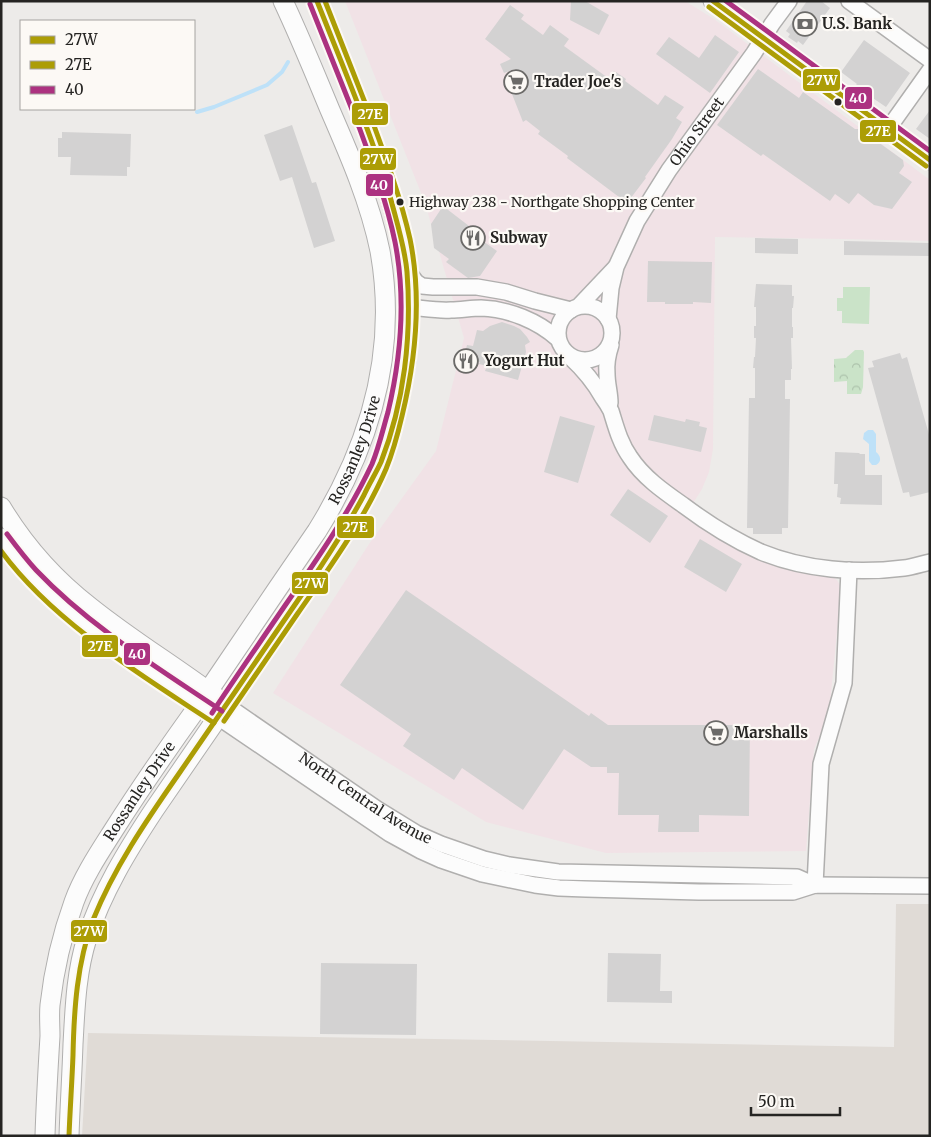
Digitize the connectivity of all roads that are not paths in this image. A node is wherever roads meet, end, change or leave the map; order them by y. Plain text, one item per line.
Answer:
1 (283, 1) edge
2 (317, 1) edge
3 (713, 1) edge
4 (789, 1) edge
5 (849, 1) edge
6 (763, 38) junction
7 (930, 60) edge
8 (930, 70) edge
9 (888, 129) junction
10 (930, 160) edge
11 (372, 219) junction
12 (616, 267) junction
13 (407, 270) junction
14 (408, 307) junction
15 (575, 308) junction
16 (608, 319) junction
17 (558, 339) junction
18 (612, 341) junction
19 (570, 357) junction
20 (610, 410) junction
21 (1, 507) edge
22 (1, 538) edge
23 (930, 562) edge
24 (849, 570) junction
25 (203, 698) junction
26 (222, 711) junction
27 (815, 885) junction
28 (930, 886) edge
29 (45, 1136) edge
30 (69, 1136) edge

1 - 11 main road, Rossanley Drive
2 - 13 main road
3 - 6 main road
4 - 6 street, Ohio Street
5 - 7 street
6 - 9 main road
6 - 12 street, Ohio Street
8 - 9 street
9 - 10 main road
11 - 14 main road
11 - 25 main road, Rossanley Drive
12 - 15 street, Ohio Street
12 - 16 street, Ohio Street
13 - 14 main road, Rossanley Drive
13 - 15 street
14 - 17 street
14 - 26 main road, Rossanley Drive
15 - 16 street
15 - 17 street
16 - 18 street
17 - 19 street
18 - 19 street
18 - 20 street
19 - 20 street
20 - 24 street
21 - 25 main road, North Central Avenue
22 - 25 main road, North Central Avenue
23 - 24 street
24 - 27 street
25 - 26 main road, North Central Avenue
25 - 29 main road, Rossanley Drive
26 - 27 street, North Central Avenue
26 - 30 main road, Rossanley Drive
27 - 28 street, North Central Avenue

